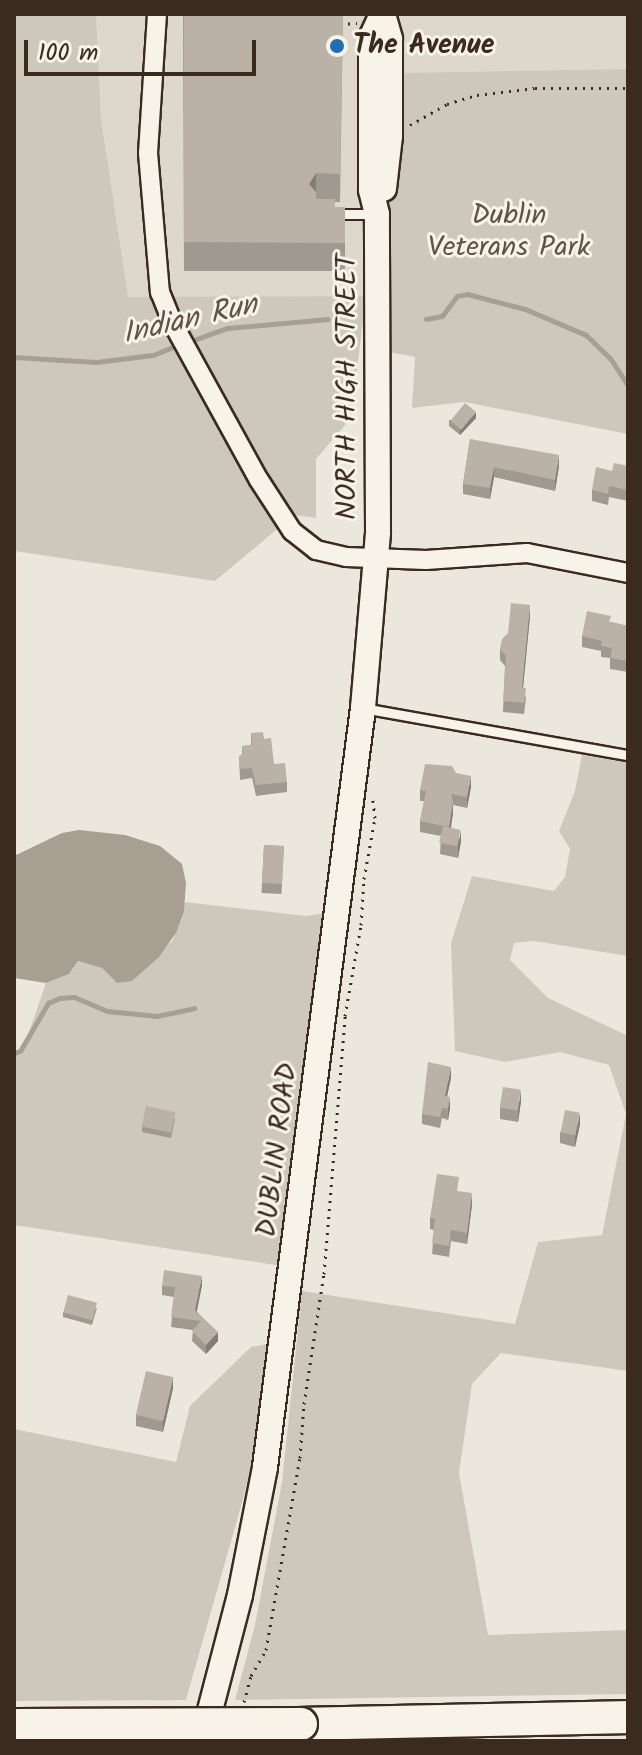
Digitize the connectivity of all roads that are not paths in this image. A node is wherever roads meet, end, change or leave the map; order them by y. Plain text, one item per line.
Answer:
1 (157, 14) edge
2 (376, 17) edge
3 (331, 214) edge
4 (377, 214) junction
5 (376, 560) junction
6 (628, 573) edge
7 (363, 708) junction
8 (628, 755) edge
9 (628, 1717) edge
10 (14, 1725) edge
11 (202, 1741) edge

1 - 5 street
2 - 4 main road, NORTH HIGH STREET
3 - 4 lane
4 - 5 main road, NORTH HIGH STREET
5 - 6 street
5 - 7 main road, DUBLIN ROAD
7 - 8 lane
7 - 11 main road, DUBLIN ROAD
9 - 10 highway, bridge

